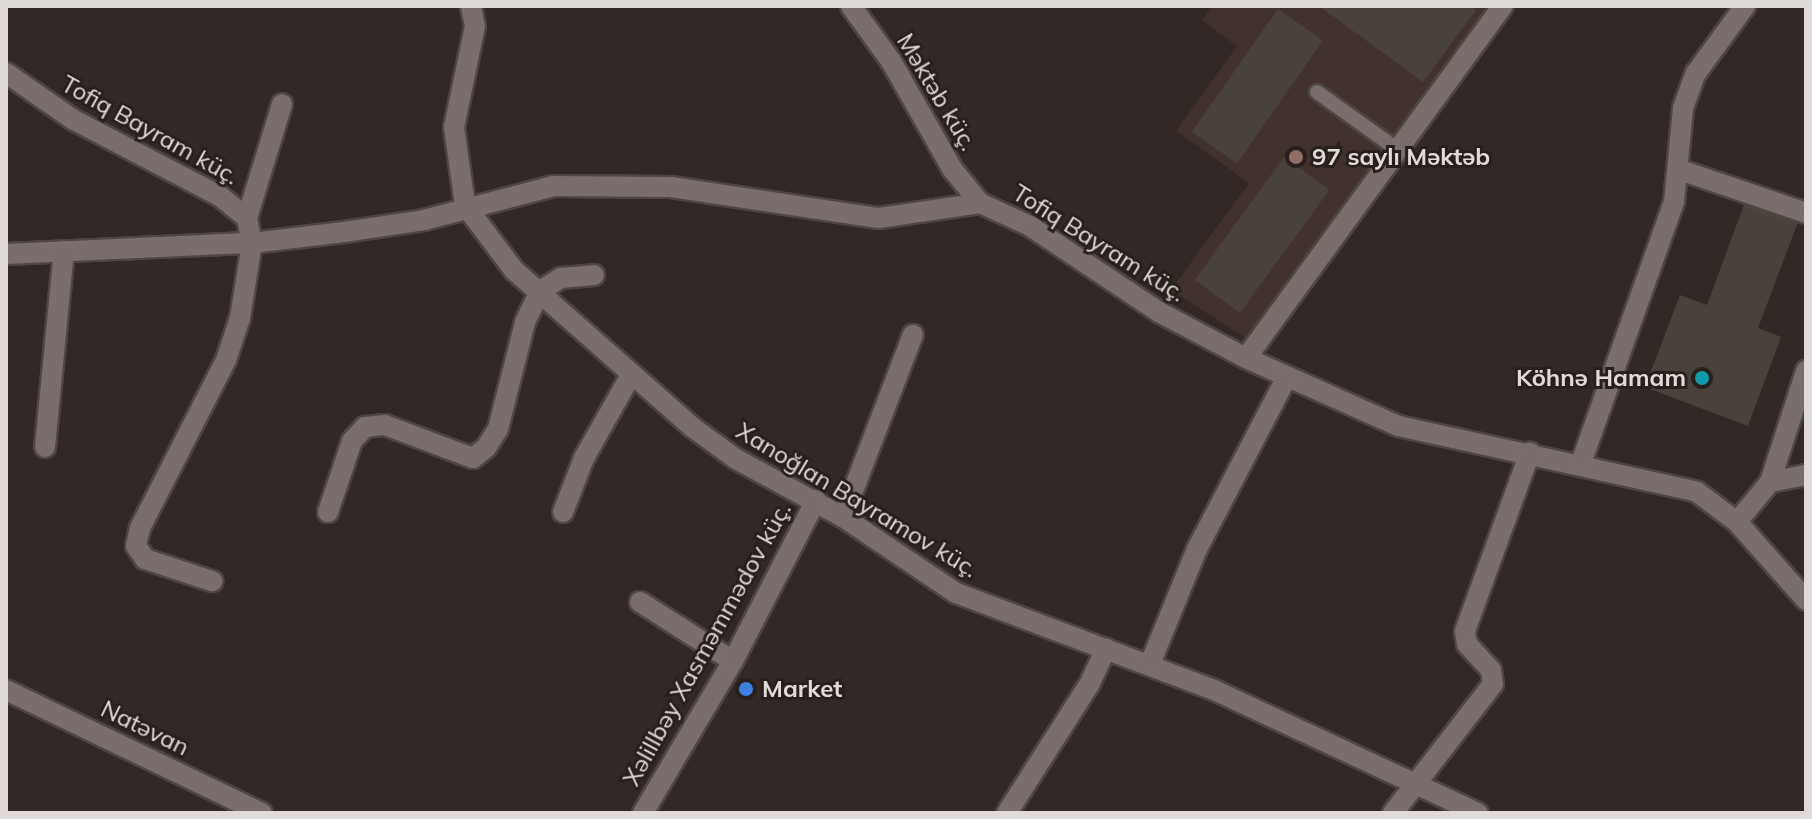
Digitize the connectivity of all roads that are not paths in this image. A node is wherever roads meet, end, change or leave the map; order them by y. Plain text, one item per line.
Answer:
1 (471, 6) edge
2 (851, 6) edge
3 (1503, 6) edge
4 (1745, 6) edge
5 (6, 73) edge
6 (1317, 92) dead end
7 (282, 104) dead end
8 (1398, 150) junction
9 (1680, 170) junction
10 (980, 203) junction
11 (465, 205) junction
12 (1806, 213) edge
13 (247, 218) junction
14 (252, 243) junction
15 (64, 251) junction
16 (6, 254) edge
17 (594, 275) dead end
18 (540, 291) junction
19 (913, 335) dead end
20 (1246, 358) junction
21 (1806, 371) edge
22 (631, 375) junction
23 (1286, 379) junction
24 (45, 447) dead end
25 (1530, 452) junction
26 (1581, 463) junction
27 (1806, 475) edge
28 (1770, 482) junction
29 (816, 500) junction
30 (328, 512) dead end
31 (563, 512) dead end
32 (843, 517) junction
33 (1737, 522) junction
34 (212, 581) dead end
35 (1806, 600) edge
36 (640, 602) dead end
37 (1106, 648) junction
38 (733, 661) junction
39 (1150, 664) junction
40 (6, 690) edge
41 (1415, 783) junction
42 (262, 813) edge
43 (643, 813) edge
44 (1007, 813) edge
45 (1393, 813) edge
46 (1478, 813) edge

1 - 11 street, Xanoğlan Bayramov küç.
2 - 10 street, Məktəb küç.
3 - 8 street
4 - 9 street
5 - 13 street, Tofiq Bayram küç.
6 - 8 lane
7 - 13 street
8 - 20 street
9 - 12 street
9 - 26 street
10 - 11 street, Tofiq Bayram küç.
10 - 20 street, Tofiq Bayram küç.
11 - 14 street, Tofiq Bayram küç.
11 - 18 street, Xanoğlan Bayramov küç.
13 - 14 street, Tofiq Bayram küç.
14 - 15 street, Tofiq Bayram küç.
14 - 34 street
15 - 16 street, Tofiq Bayram küç.
15 - 24 street
17 - 18 street
18 - 22 street, Xanoğlan Bayramov küç.
18 - 30 street
19 - 32 street
20 - 23 street, Tofiq Bayram küç.
21 - 28 street
22 - 29 street, Xanoğlan Bayramov küç.
22 - 31 street
23 - 25 street, Tofiq Bayram küç.
23 - 39 street
25 - 26 street, Tofiq Bayram küç.
25 - 41 street
26 - 33 street, Tofiq Bayram küç.
27 - 28 street
28 - 33 street
29 - 32 street, Xanoğlan Bayramov küç.
29 - 38 street, Xəlillbəy Xasməmmədov küç.
32 - 37 street, Xanoğlan Bayramov küç.
33 - 35 street, Tofiq Bayram küç.
36 - 38 street
37 - 39 street, Xanoğlan Bayramov küç.
37 - 44 street
38 - 43 street, Xəlillbəy Xasməmmədov küç.
39 - 41 street, Xanoğlan Bayramov küç.
40 - 42 street, Natəvan
41 - 45 street
41 - 46 street, Xanoğlan Bayramov küç.

